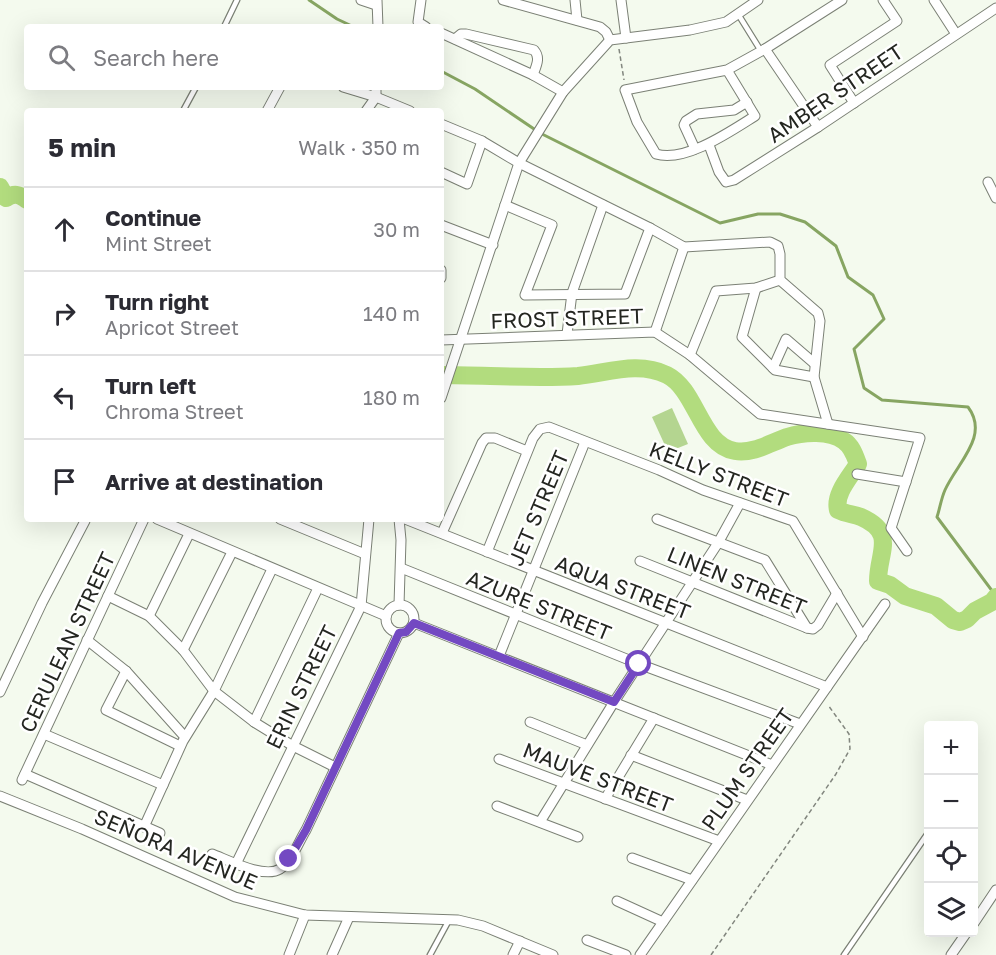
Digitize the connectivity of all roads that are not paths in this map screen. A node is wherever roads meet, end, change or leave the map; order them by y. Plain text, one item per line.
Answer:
1 (237, 0) edge
2 (361, 0) edge
3 (421, 0) edge
4 (503, 0) edge
5 (575, 0) edge
6 (621, 0) edge
7 (735, 0) edge
8 (758, 0) edge
9 (842, 0) edge
10 (883, 0) edge
11 (934, 0) edge
12 (376, 3) edge
13 (996, 8) edge
14 (740, 12) junction
15 (577, 20) junction
16 (225, 24) edge
17 (378, 24) edge
18 (421, 24) edge
19 (444, 34) edge
20 (956, 34) junction
21 (455, 39) junction
22 (618, 39) junction
23 (763, 50) junction
24 (727, 70) junction
25 (533, 75) junction
26 (193, 90) edge
27 (278, 90) edge
28 (376, 92) edge
29 (563, 92) junction
30 (747, 102) junction
31 (854, 103) junction
32 (184, 108) edge
33 (269, 108) edge
34 (368, 108) edge
35 (405, 108) edge
36 (444, 125) edge
37 (818, 127) junction
38 (482, 141) junction
39 (709, 145) junction
40 (695, 149) junction
41 (519, 163) junction
42 (444, 173) edge
43 (988, 182) dead end
44 (996, 198) edge
45 (505, 205) junction
46 (603, 205) junction
47 (444, 226) edge
48 (650, 228) junction
49 (492, 245) junction
50 (684, 247) junction
51 (780, 280) junction
52 (756, 288) junction
53 (572, 293) junction
54 (655, 332) junction
55 (567, 334) junction
56 (444, 340) edge
57 (459, 341) junction
58 (690, 355) junction
59 (815, 364) junction
60 (773, 368) junction
61 (814, 377) junction
62 (444, 390) edge
63 (828, 424) junction
64 (585, 442) junction
65 (527, 452) junction
66 (856, 474) dead end
67 (906, 482) junction
68 (740, 503) junction
69 (657, 519) dead end
70 (84, 522) edge
71 (143, 522) edge
72 (163, 522) edge
73 (287, 522) edge
74 (369, 522) edge
75 (399, 522) edge
76 (413, 522) edge
77 (442, 533) junction
78 (189, 534) junction
79 (718, 543) junction
80 (232, 552) junction
81 (487, 552) junction
82 (907, 552) dead end
83 (365, 554) junction
84 (640, 561) dead end
85 (272, 568) junction
86 (401, 568) junction
87 (532, 570) junction
88 (692, 582) junction
89 (318, 588) junction
90 (837, 593) junction
91 (108, 596) junction
92 (885, 604) dead end
93 (399, 605) junction
94 (361, 606) junction
95 (514, 615) junction
96 (149, 616) junction
97 (386, 616) junction
98 (414, 623) junction
99 (666, 623) junction
100 (807, 628) junction
101 (399, 633) junction
102 (863, 637) junction
103 (87, 640) junction
104 (183, 650) junction
105 (499, 656) junction
106 (639, 664) junction
107 (126, 670) junction
108 (827, 687) junction
109 (214, 691) junction
110 (0, 692) edge
111 (614, 702) junction
112 (654, 718) junction
113 (254, 722) junction
114 (530, 722) dead end
115 (800, 724) junction
116 (44, 734) junction
117 (185, 737) junction
118 (587, 745) junction
119 (180, 746) junction
120 (293, 746) junction
121 (632, 755) junction
122 (499, 759) dead end
123 (772, 765) junction
124 (335, 766) junction
125 (564, 783) junction
126 (163, 785) junction
127 (0, 795) edge
128 (605, 799) junction
129 (747, 800) junction
130 (497, 806) dead end
131 (540, 822) junction
132 (144, 827) junction
133 (160, 833) dead end
134 (578, 837) dead end
135 (924, 839) edge
136 (719, 841) junction
137 (212, 854) dead end
138 (632, 858) dead end
139 (236, 864) junction
140 (692, 880) junction
141 (996, 890) edge
142 (616, 901) dead end
143 (305, 915) junction
144 (978, 916) edge
145 (349, 917) junction
146 (450, 918) junction
147 (663, 922) junction
148 (963, 937) edge
149 (586, 940) dead end
150 (520, 941) junction
151 (289, 955) edge
152 (332, 955) edge
153 (430, 955) edge
154 (513, 955) edge
155 (553, 955) edge
156 (626, 955) edge
157 (640, 955) edge
158 (844, 955) edge
159 (951, 955) edge

1 - 16 lane
2 - 12 street
3 - 18 street
4 - 15 street
5 - 15 street
6 - 22 street
7 - 14 street
8 - 14 street
9 - 23 street
10 - 31 street
11 - 20 street
12 - 17 street
13 - 20 street, AMBER STREET
14 - 22 street
14 - 23 lane
15 - 22 street
19 - 21 street
20 - 31 street, AMBER STREET
21 - 25 street
21 - 25 street
22 - 29 street
23 - 24 street
23 - 37 street
24 - 30 street
24 - 40 street
25 - 29 street
26 - 32 lane
27 - 33 street
28 - 34 street
28 - 35 street
29 - 41 street
30 - 39 street
30 - 40 street
31 - 37 street, AMBER STREET
36 - 38 street
37 - 39 street, AMBER STREET
38 - 41 street
38 - 42 street
39 - 40 street
41 - 45 street
41 - 46 street
43 - 44 street
45 - 49 street
45 - 53 street
46 - 48 street
46 - 53 street
47 - 49 street
48 - 50 street
48 - 53 street
49 - 57 street
50 - 51 street
50 - 54 street
51 - 52 street
51 - 59 street
52 - 58 street
52 - 60 street
53 - 55 street
54 - 55 street, FROST STREET
54 - 58 street, FROST STREET
55 - 57 street, FROST STREET
56 - 57 street, FROST STREET
57 - 62 street
58 - 63 street, FROST STREET
59 - 60 street
59 - 61 street
60 - 61 street
61 - 63 street
63 - 67 street, FROST STREET
64 - 65 street, KELLY STREET
64 - 68 street, KELLY STREET
64 - 87 street, JET STREET
65 - 77 street
65 - 81 street
66 - 67 street
67 - 82 street, FROST STREET
68 - 79 street
68 - 90 street, KELLY STREET
69 - 79 street
70 - 110 street
71 - 91 street, CERULEAN STREET
72 - 78 street
73 - 83 street
74 - 83 street, ERIN STREET
75 - 86 street
76 - 77 street, AQUA STREET
77 - 81 street, AQUA STREET
78 - 80 street
78 - 96 street
79 - 88 street
79 - 100 street
80 - 85 street
80 - 104 street
81 - 87 street, AQUA STREET
83 - 94 street, ERIN STREET
84 - 88 street, LINEN STREET
85 - 89 street
85 - 109 street
86 - 93 street
86 - 95 street, AZURE STREET
87 - 95 street, JET STREET
87 - 99 street, AQUA STREET
88 - 99 street
88 - 100 street, LINEN STREET
89 - 94 street
89 - 113 street
90 - 100 street, LINEN STREET
90 - 102 street, KELLY STREET
91 - 96 street
91 - 103 street, CERULEAN STREET
92 - 102 street, PLUM STREET
93 - 97 street
93 - 98 street
94 - 97 street
94 - 120 street, ERIN STREET
95 - 105 street, JET STREET
95 - 106 street, AZURE STREET
96 - 104 street
97 - 101 street
98 - 101 street
98 - 105 street
99 - 106 street
99 - 108 street, AQUA STREET
101 - 124 street
102 - 108 street, PLUM STREET
103 - 107 street
103 - 116 street, CERULEAN STREET
104 - 109 street
105 - 111 street
106 - 111 street
106 - 115 street, AZURE STREET
107 - 117 street
107 - 119 street
108 - 115 street, PLUM STREET
109 - 113 street
109 - 117 street
111 - 112 street
111 - 118 street
112 - 121 street
112 - 123 street
113 - 120 street
114 - 118 street
115 - 123 street, PLUM STREET
116 - 126 street
116 - 132 street, CERULEAN STREET
117 - 119 street
118 - 125 street
119 - 126 street
120 - 124 street
120 - 139 street, ERIN STREET
121 - 128 street
121 - 129 street
122 - 125 street, MAUVE STREET
123 - 129 street, PLUM STREET
124 - 139 street
125 - 128 street, MAUVE STREET
125 - 131 street
126 - 132 street
127 - 143 street, SEÑORA AVENUE
128 - 136 street, MAUVE STREET
129 - 136 street, PLUM STREET
130 - 131 street
131 - 134 street
132 - 133 street
135 - 158 lane
136 - 140 street, PLUM STREET
137 - 139 street
138 - 140 street
140 - 147 street, PLUM STREET
141 - 144 street
142 - 147 street
143 - 145 street, SEÑORA AVENUE
143 - 151 street
145 - 146 street, SEÑORA AVENUE
145 - 152 street
146 - 150 street, SEÑORA AVENUE
146 - 153 lane
147 - 157 street, PLUM STREET
148 - 159 street
149 - 156 street
150 - 154 street
150 - 155 street, SEÑORA AVENUE

